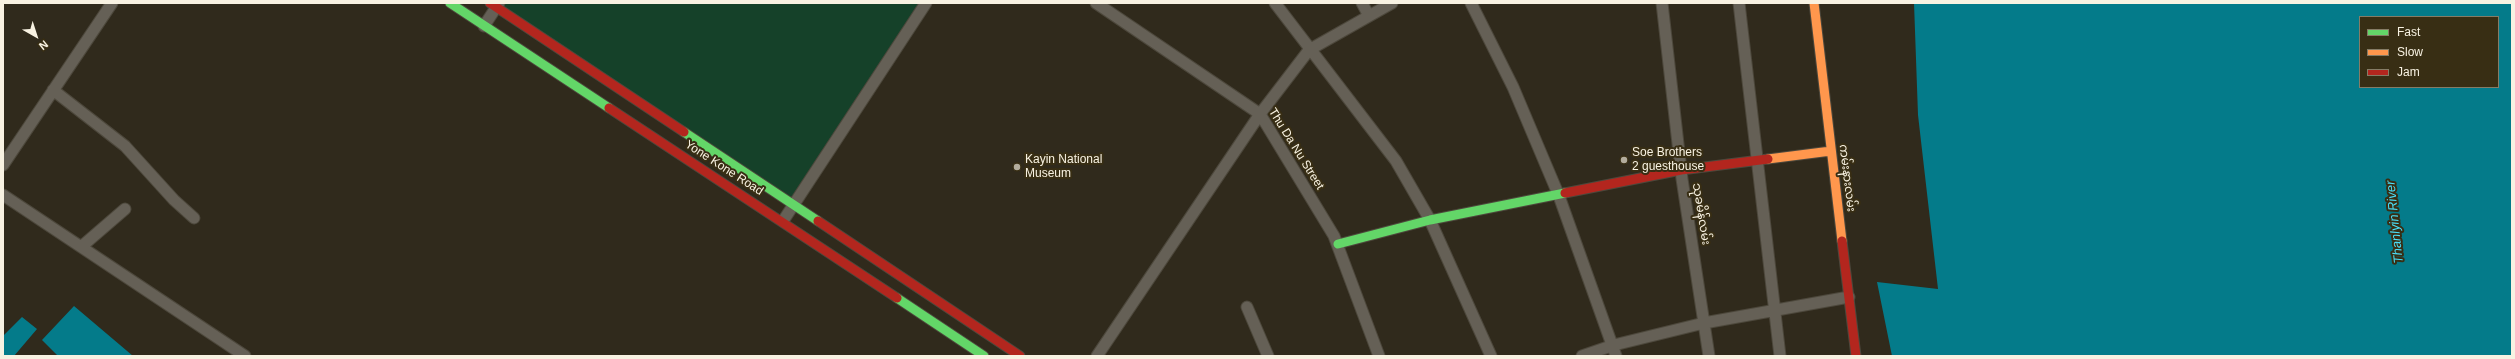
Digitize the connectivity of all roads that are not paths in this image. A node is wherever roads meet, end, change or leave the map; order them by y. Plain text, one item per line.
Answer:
1 (112, 3) edge
2 (450, 3) edge
3 (926, 3) edge
4 (1096, 3) edge
5 (1275, 3) edge
6 (1362, 3) edge
7 (1392, 3) edge
8 (1471, 3) edge
9 (1662, 3) edge
10 (1738, 3) edge
11 (1814, 3) edge
12 (495, 4) edge
13 (1369, 16) junction
14 (484, 26) junction
15 (1309, 50) junction
16 (53, 90) junction
17 (1260, 114) junction
18 (1831, 152) junction
19 (1756, 161) junction
20 (3, 165) edge
21 (1681, 170) junction
22 (3, 195) edge
23 (1559, 196) junction
24 (794, 205) junction
25 (125, 210) dead end
26 (194, 218) dead end
27 (1430, 220) junction
28 (783, 221) junction
29 (1338, 244) junction
30 (81, 247) junction
31 (1849, 297) junction
32 (933, 298) junction
33 (1247, 307) dead end
34 (1774, 311) junction
35 (921, 314) junction
36 (1704, 323) junction
37 (1614, 345) junction
38 (245, 356) edge
39 (984, 356) edge
40 (1020, 356) edge
41 (1097, 356) edge
42 (1268, 356) edge
43 (1379, 356) edge
44 (1491, 356) edge
45 (1582, 356) edge
46 (1616, 356) edge
47 (1709, 356) edge
48 (1780, 356) edge
49 (1856, 356) edge

1 - 16 street
2 - 14 street, Yone Kone Road
3 - 24 street
4 - 17 street, Thu Da Nu Street
5 - 15 street
6 - 13 street
7 - 13 street
8 - 23 street
9 - 21 street, သုခမိန်လမ်း
10 - 19 street
11 - 18 street, ကမ်းနားလမ်း
12 - 14 street
12 - 24 street
13 - 15 street
14 - 28 street, Yone Kone Road
15 - 17 street
15 - 27 street
16 - 20 street
16 - 26 street
17 - 29 street, Thu Da Nu Street
17 - 41 street
18 - 19 street
18 - 31 street, ကမ်းနားလမ်း
19 - 21 street
19 - 34 street
21 - 23 street
21 - 36 street, သုခမိန်လမ်း
22 - 30 street
23 - 27 street
23 - 37 street
24 - 28 street
24 - 32 street
25 - 30 street
27 - 29 street
27 - 44 street
28 - 35 street, Yone Kone Road
29 - 43 street, Thu Da Nu Street
30 - 38 street
31 - 34 street
31 - 49 street, ကမ်းနားလမ်း
32 - 35 street
32 - 40 street
33 - 42 street
34 - 36 street
34 - 48 street
35 - 39 street, Yone Kone Road
36 - 37 street
36 - 47 street, သုခမိန်လမ်း
37 - 45 street
37 - 46 street

